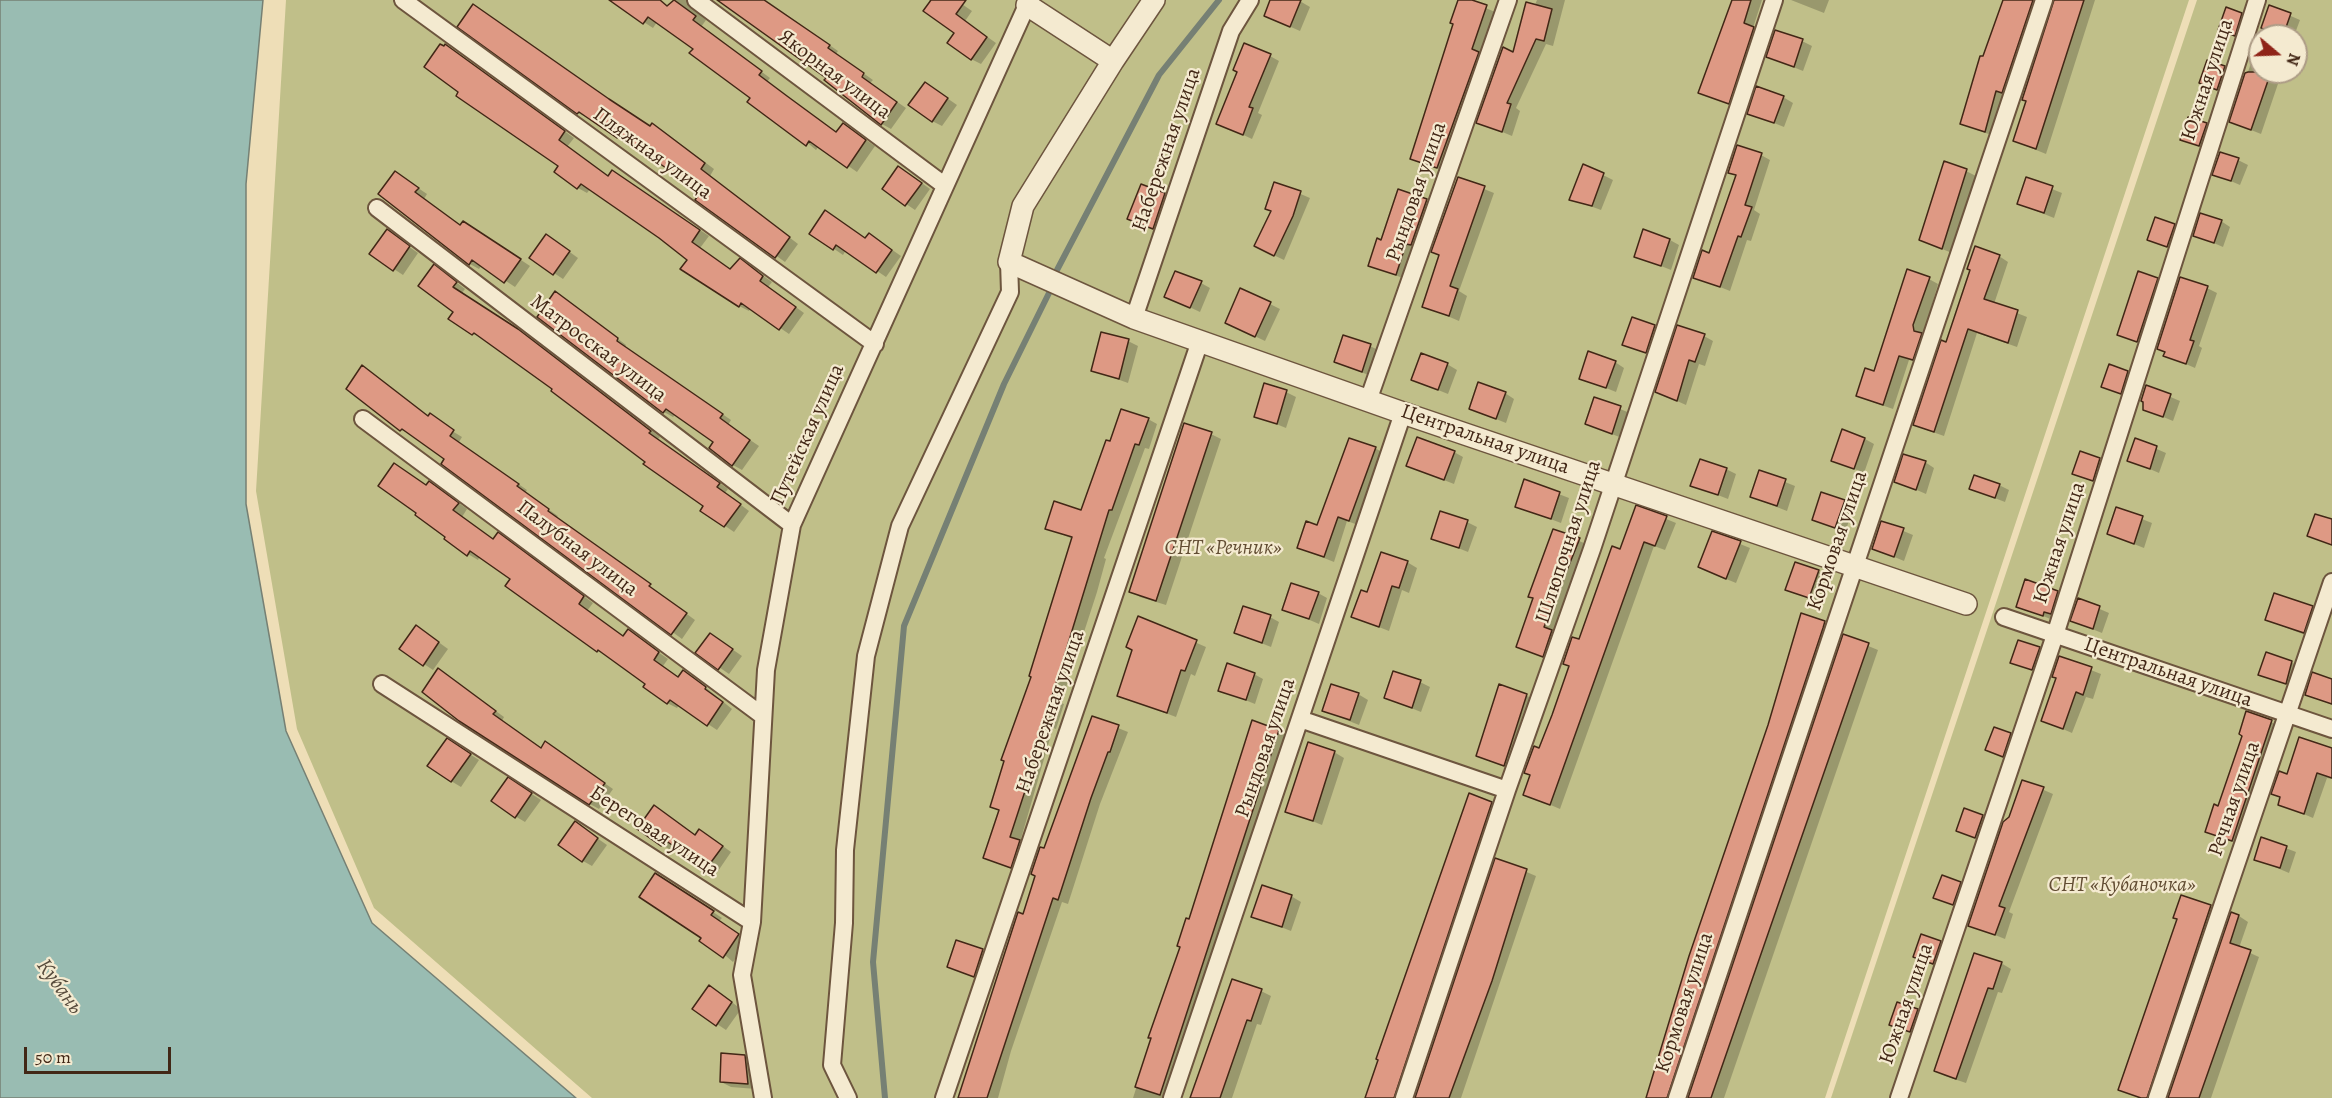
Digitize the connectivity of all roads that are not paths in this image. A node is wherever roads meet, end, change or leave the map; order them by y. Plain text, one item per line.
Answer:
1 (403, 0) edge
2 (696, 0) edge
3 (1154, 0) edge
4 (1250, 0) edge
5 (1508, 0) edge
6 (1774, 0) edge
7 (2044, 0) edge
8 (2257, 0) edge
9 (1026, 2) edge
10 (1113, 61) junction
11 (944, 185) junction
12 (377, 208) dead end
13 (1009, 262) junction
14 (1134, 318) junction
15 (1200, 341) junction
16 (874, 344) junction
17 (1369, 398) junction
18 (1403, 412) junction
19 (363, 419) dead end
20 (1612, 483) junction
21 (792, 525) junction
22 (1854, 564) junction
23 (2332, 582) edge
24 (1966, 604) dead end
25 (2004, 617) dead end
26 (2055, 635) junction
27 (382, 684) dead end
28 (2288, 713) junction
29 (764, 716) junction
30 (1300, 719) junction
31 (2332, 729) edge
32 (1507, 790) junction
33 (752, 922) junction
34 (763, 1098) edge
35 (848, 1098) edge
36 (944, 1098) edge
37 (1172, 1098) edge
38 (1404, 1098) edge
39 (1677, 1098) edge
40 (1899, 1098) edge
41 (2157, 1098) edge

1 - 16 street, Пляжная улица
2 - 11 street, Якорная улица
3 - 10 street
4 - 14 street, Набережная улица
5 - 17 street, Рындовая улица
6 - 20 street, Шлюпочная улица
7 - 22 street, Кормовая улица
8 - 26 street, Южная улица
9 - 10 street
9 - 11 street, Путейская улица
10 - 13 street
11 - 16 street, Путейская улица
12 - 21 street, Матросская улица
13 - 14 street, Центральная улица
13 - 35 street
14 - 15 street, Центральная улица
15 - 17 street, Центральная улица
15 - 36 street, Набережная улица
16 - 21 street, Путейская улица
17 - 18 street, Центральная улица
18 - 20 street, Центральная улица
18 - 30 street, Рындовая улица
19 - 29 street, Палубная улица
20 - 22 street, Центральная улица
20 - 32 street, Шлюпочная улица
21 - 29 street, Путейская улица
22 - 24 street, Центральная улица
22 - 39 street, Кормовая улица
23 - 28 street, Речная улица
25 - 26 street, Центральная улица
26 - 28 street, Центральная улица
26 - 40 street, Южная улица
27 - 33 street, Береговая улица
28 - 31 street, Центральная улица
28 - 41 street, Речная улица
29 - 33 street, Путейская улица
30 - 32 street
30 - 37 street, Рындовая улица
32 - 38 street, Шлюпочная улица
33 - 34 street

